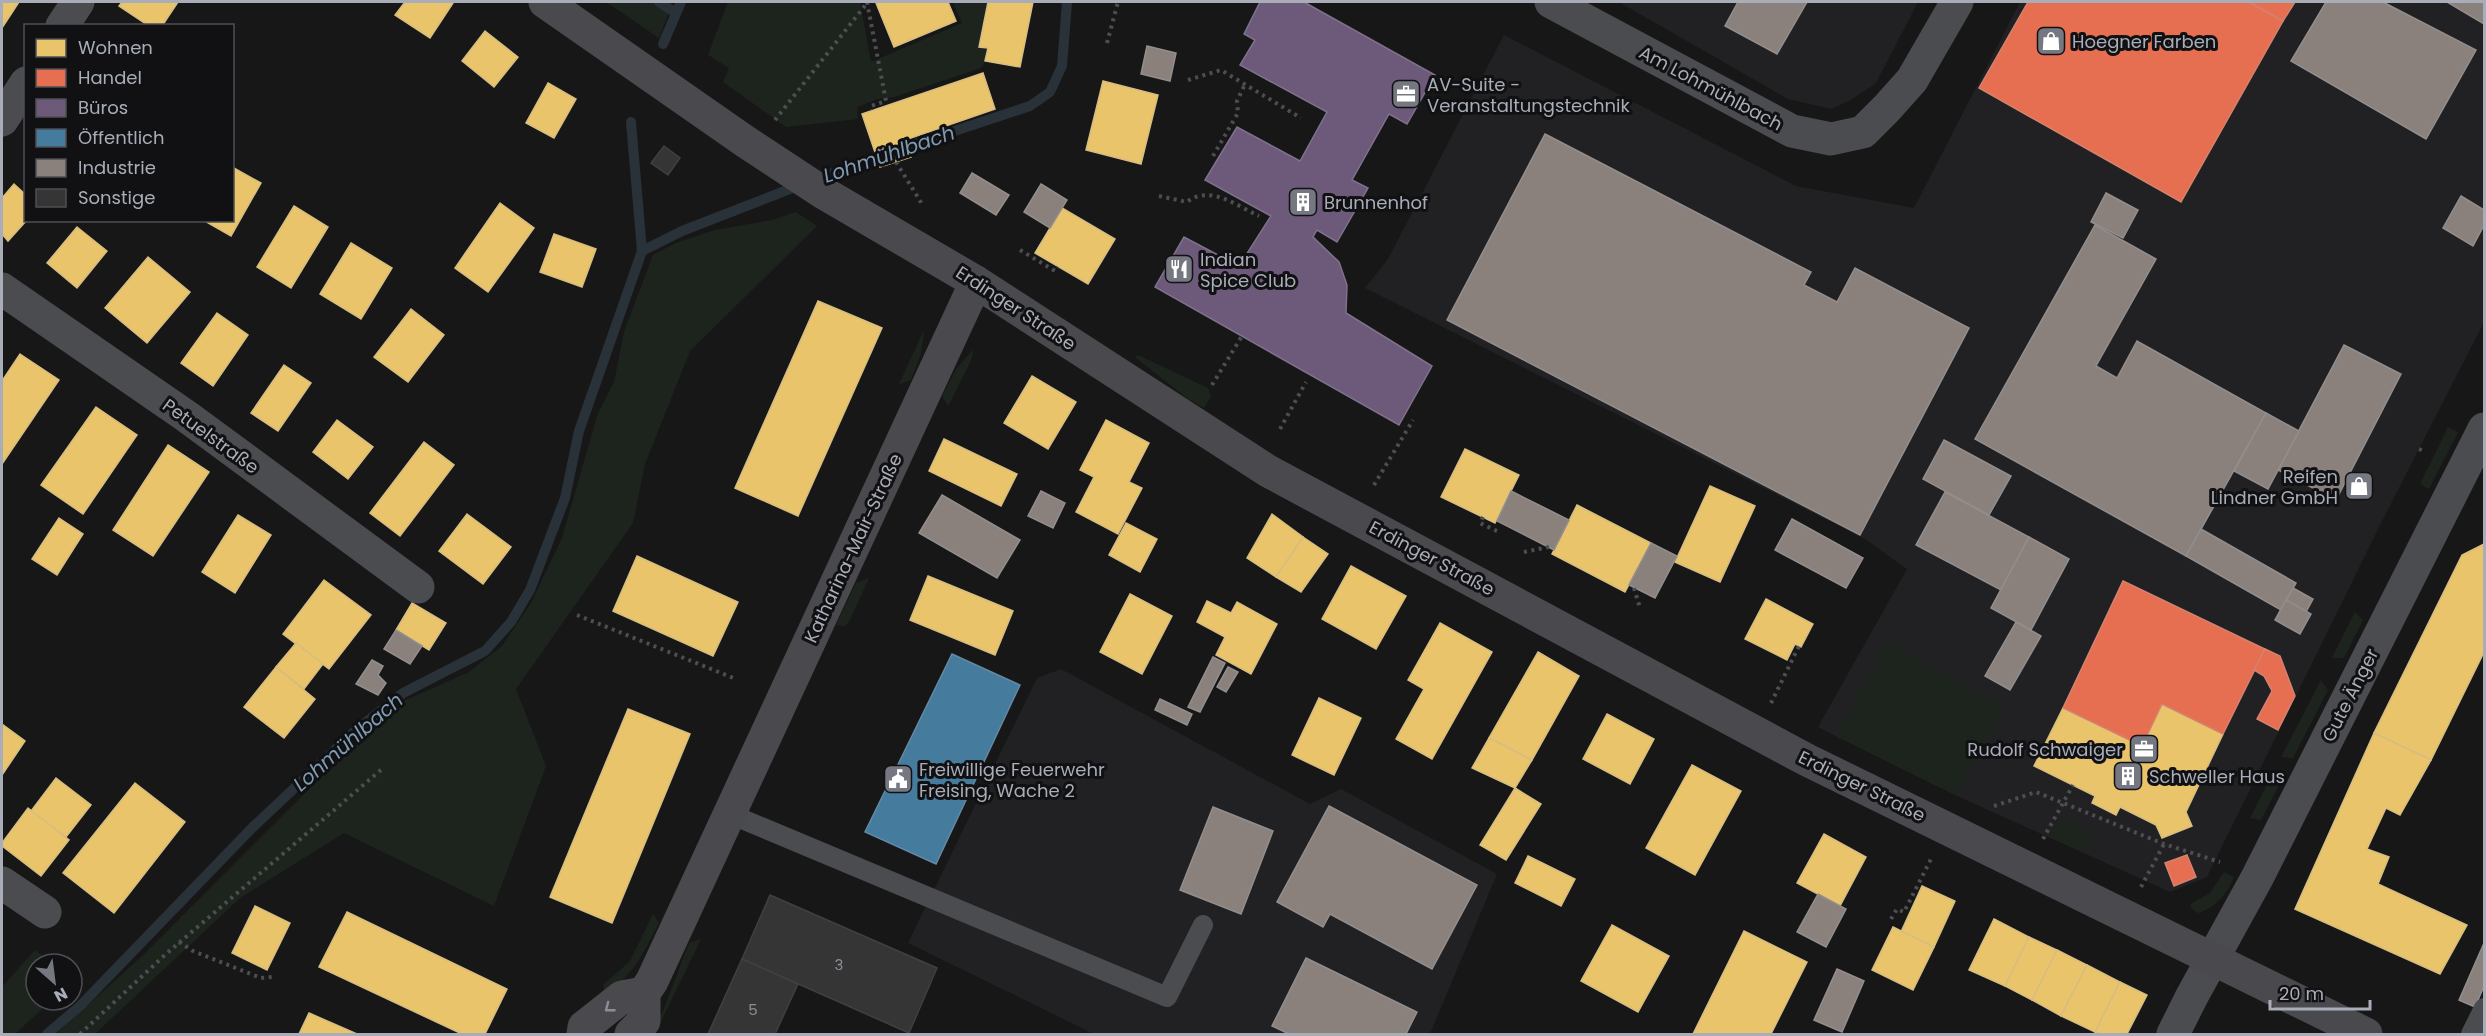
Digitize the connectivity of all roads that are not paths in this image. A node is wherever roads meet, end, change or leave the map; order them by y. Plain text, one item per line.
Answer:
1 (78, 2) edge
2 (545, 2) edge
3 (1551, 2) edge
4 (1957, 2) edge
5 (63, 24) edge
6 (24, 86) edge
7 (2, 120) edge
8 (976, 282) junction
9 (2, 289) edge
10 (2484, 429) edge
11 (2475, 468) edge
12 (417, 587) dead end
13 (729, 814) junction
14 (2, 883) edge
15 (45, 912) dead end
16 (1203, 925) dead end
17 (2214, 959) junction
18 (644, 993) junction
19 (2484, 1008) edge
20 (583, 1035) edge
21 (631, 1035) edge
22 (2173, 1035) edge
23 (2366, 1035) edge
24 (2471, 1035) edge

1 - 5 street
2 - 8 street, Erdinger Straße
3 - 4 street, Am Lohmühlbach
6 - 7 street
8 - 13 street, Katharina-Mair-Straße
8 - 17 street, Erdinger Straße
9 - 12 street, Petuelstraße
10 - 11 street, Gute Änger
11 - 17 street, Gute Änger
13 - 16 lane
13 - 18 street, Katharina-Mair-Straße
14 - 15 street
17 - 22 street, Gute Änger
17 - 23 street, Erdinger Straße
18 -> 20 street
18 - 21 street, Katharina-Mair-Straße
19 - 24 lane

